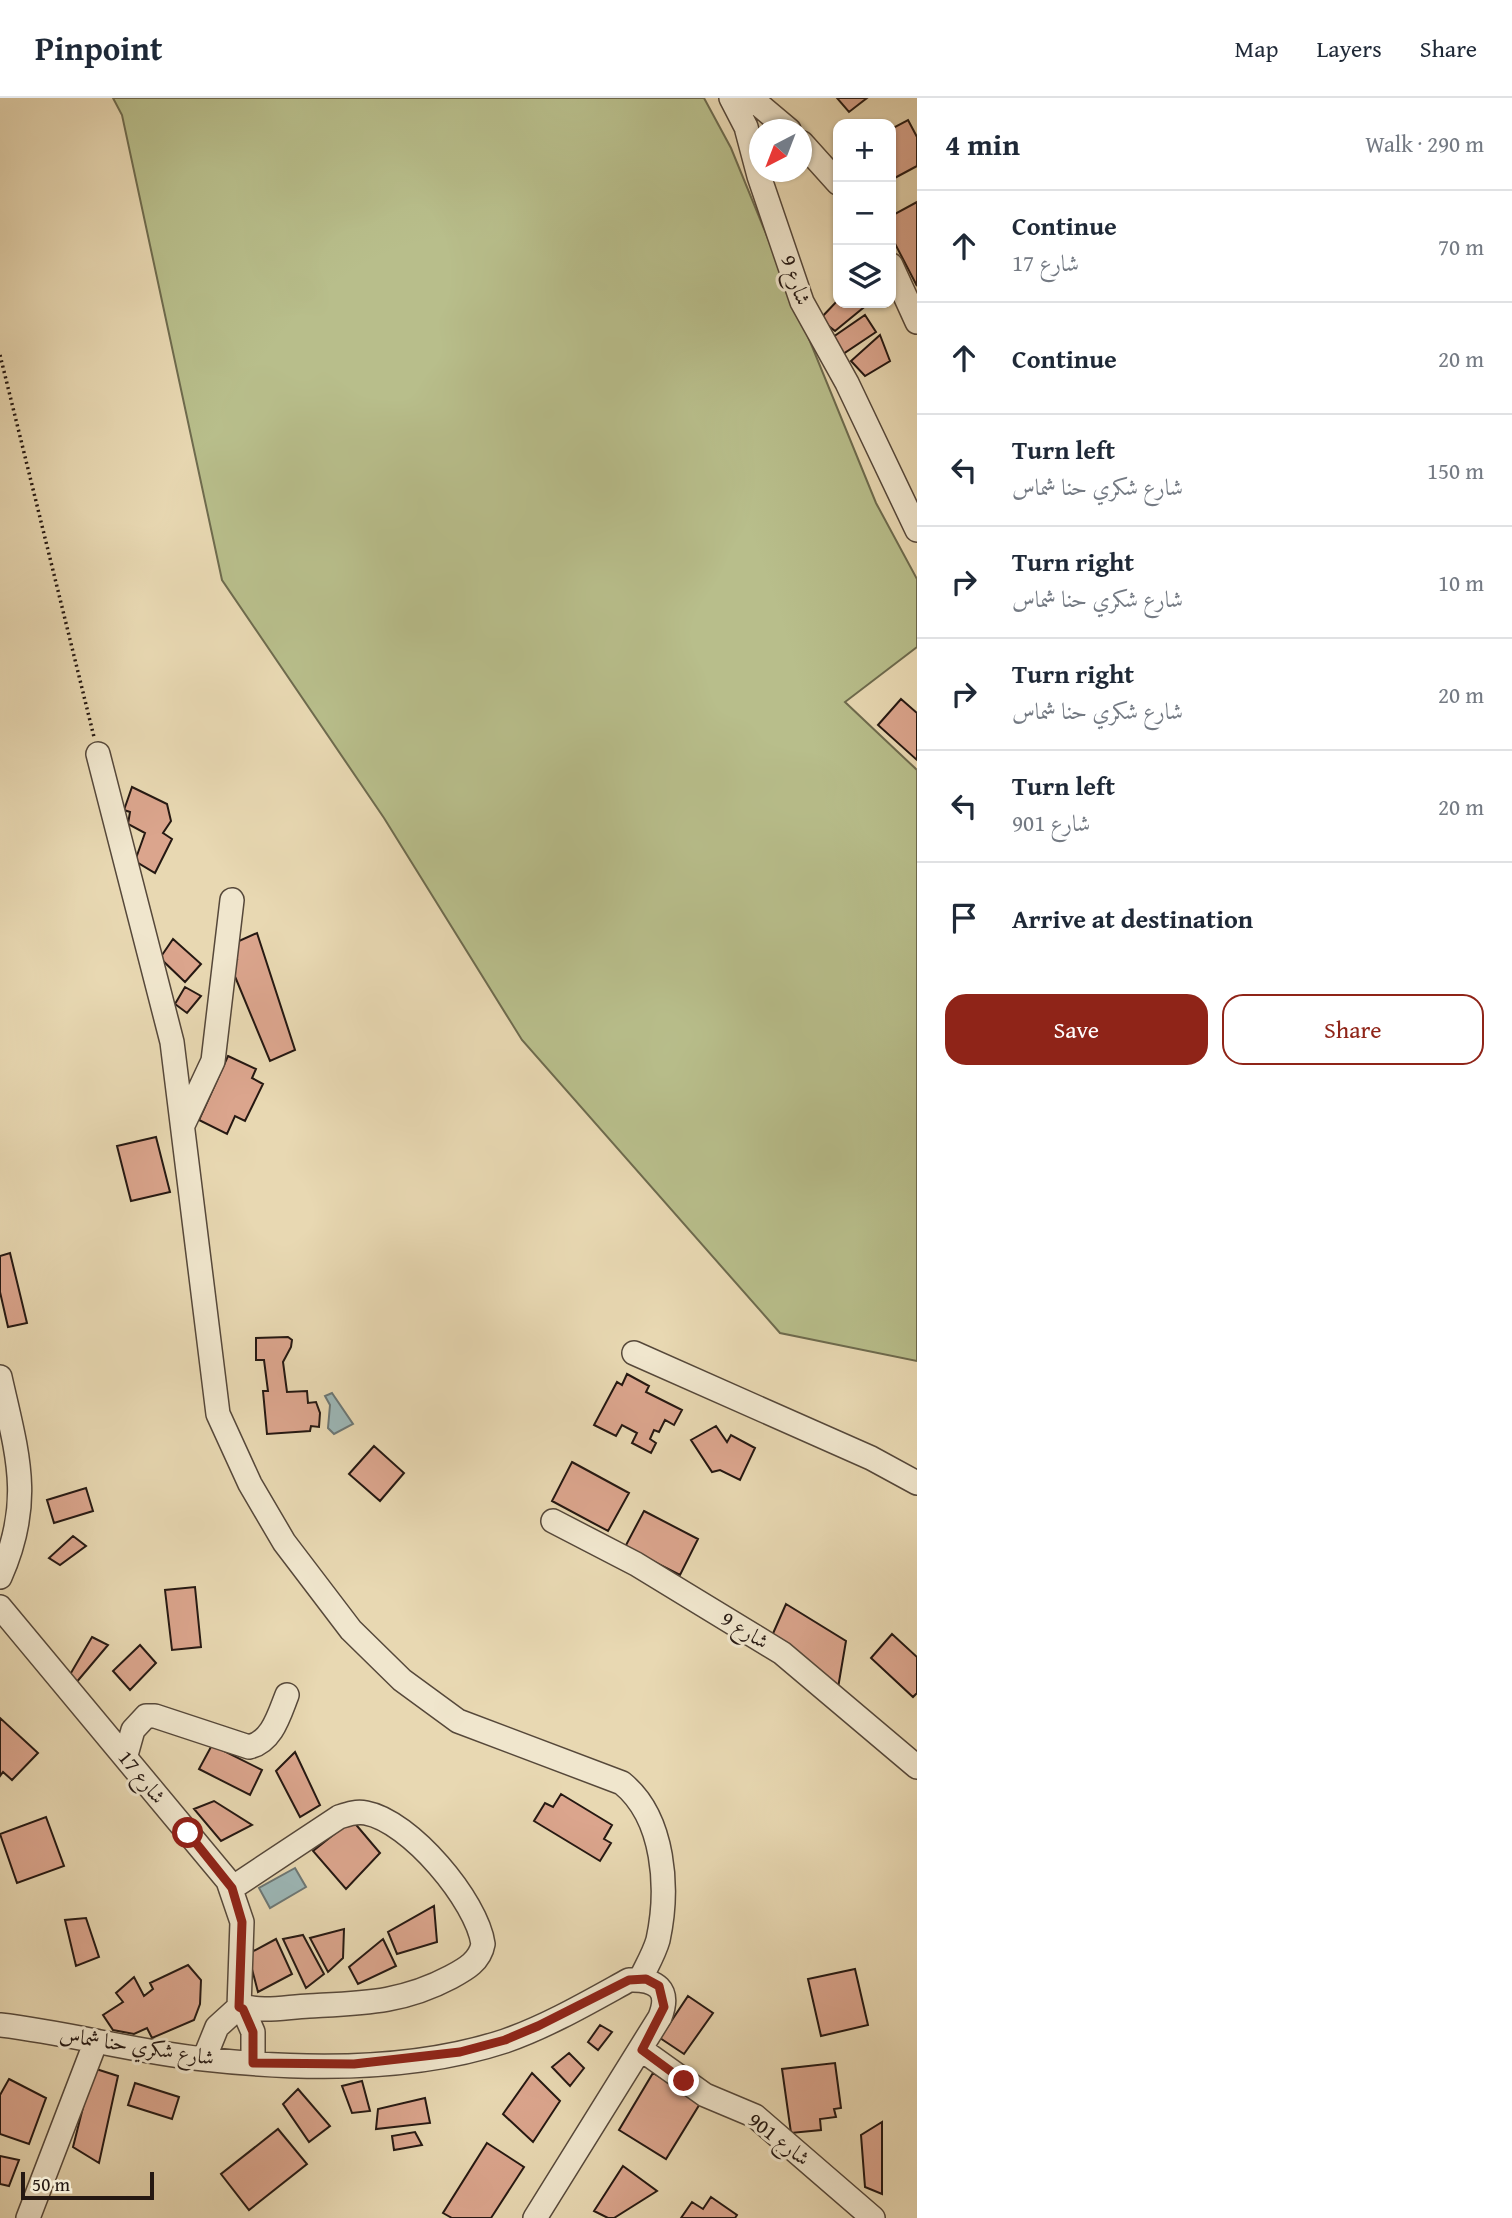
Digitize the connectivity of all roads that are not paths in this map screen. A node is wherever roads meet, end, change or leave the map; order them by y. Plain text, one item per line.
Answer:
1 (731, 98) edge
2 (751, 98) edge
3 (776, 119) edge
4 (812, 154) edge
5 (837, 182) edge
6 (896, 276) edge
7 (917, 322) edge
8 (917, 530) edge
9 (98, 754) road end
10 (232, 900) dead end
11 (183, 1125) junction
12 (634, 1353) dead end
13 (0, 1377) edge
14 (917, 1483) edge
15 (553, 1521) dead end
16 (0, 1577) edge
17 (0, 1607) edge
18 (287, 1695) dead end
19 (126, 1755) junction
20 (917, 1767) edge
21 (232, 1888) junction
22 (640, 1980) junction
23 (239, 2006) junction
24 (0, 2025) edge
25 (96, 2041) junction
26 (642, 2050) junction
27 (204, 2059) junction
28 (253, 2063) junction
29 (28, 2218) edge
30 (535, 2218) edge
31 (873, 2218) edge

1 - 8 street, شارع 9
2 - 3 street
4 - 5 street
6 - 7 street
9 - 11 street
10 - 11 street
11 - 22 street
12 - 14 street
13 - 16 street
15 - 20 street, شارع 9
17 - 19 street, شارع 17
18 - 19 street
19 - 21 street, شارع 17
21 - 23 street, شارع 17
21 - 23 street
22 - 26 street
22 - 28 street, شارع شكري حنا شماس
23 - 27 street
23 - 28 street
24 - 25 street, شارع شكري حنا شماس
25 - 27 street, شارع شكري حنا شماس
25 - 29 street
26 - 30 street
26 - 31 street, شارع 901
27 - 28 street, شارع شكري حنا شماس

